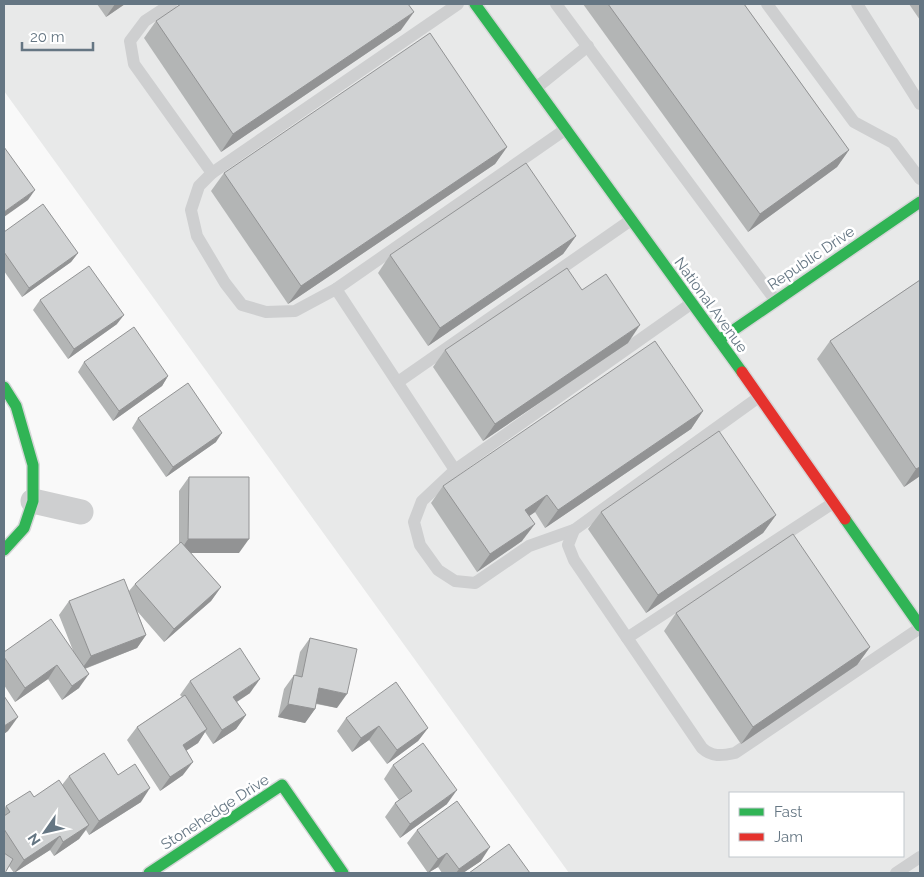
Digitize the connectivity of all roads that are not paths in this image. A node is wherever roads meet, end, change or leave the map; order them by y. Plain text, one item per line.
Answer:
1 (171, 4) edge
2 (458, 4) edge
3 (475, 4) edge
4 (556, 4) edge
5 (767, 4) edge
6 (857, 4) edge
7 (588, 46) junction
8 (536, 88) junction
9 (920, 104) edge
10 (566, 129) junction
11 (212, 174) junction
12 (920, 179) edge
13 (920, 202) edge
14 (631, 220) junction
15 (336, 289) junction
16 (776, 301) junction
17 (692, 303) junction
18 (719, 340) junction
19 (398, 382) junction
20 (4, 387) edge
21 (758, 397) junction
22 (455, 470) junction
23 (33, 502) junction
24 (833, 503) junction
25 (81, 512) dead end
26 (574, 530) junction
27 (4, 550) edge
28 (920, 627) edge
29 (627, 638) junction
30 (920, 856) edge
31 (149, 873) edge
32 (343, 873) edge
33 (896, 873) edge

1 - 11 lane
2 - 11 lane
3 - 8 street, National Avenue
4 - 7 lane
5 - 12 lane
6 - 9 lane
7 - 8 lane
7 - 16 lane
8 - 10 street, National Avenue
10 - 14 street, National Avenue
10 - 15 lane
11 - 15 lane
13 - 16 street, Republic Drive
14 - 17 street, National Avenue
14 - 19 lane
15 - 19 lane
16 - 18 street, Republic Drive
17 - 18 street, National Avenue
17 - 22 lane
18 - 21 street, National Avenue
19 - 22 lane
20 - 23 street
21 - 24 street, National Avenue
21 - 26 lane
22 - 26 lane
23 - 25 street
23 - 27 street
24 - 28 street, National Avenue
24 - 29 lane
26 - 29 lane
28 - 29 lane
30 - 33 lane
31 - 32 street, Stonehedge Drive

